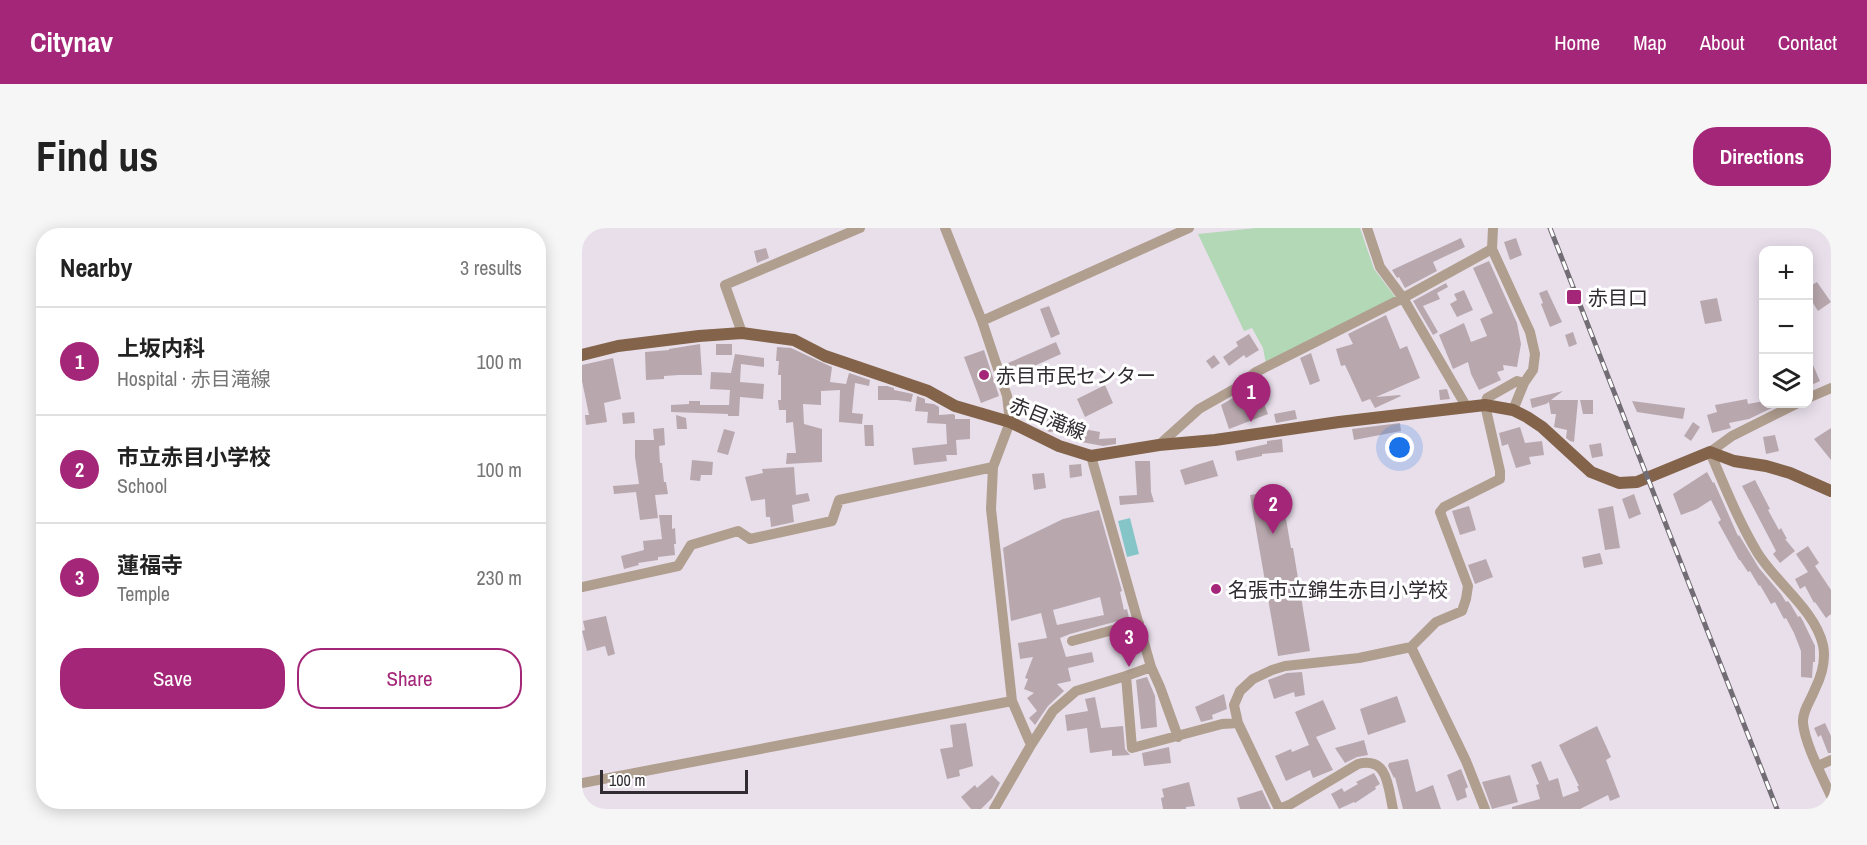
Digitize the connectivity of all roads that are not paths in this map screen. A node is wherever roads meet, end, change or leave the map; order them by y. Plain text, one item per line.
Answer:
1 (860, 228) edge
2 (945, 228) edge
3 (1189, 228) edge
4 (1367, 228) edge
5 (1493, 228) edge
6 (1492, 249) junction
7 (1403, 298) junction
8 (982, 321) junction
9 (742, 333) junction
10 (582, 355) edge
11 (1524, 383) junction
12 (1831, 388) edge
13 (1813, 396) edge
14 (1485, 405) junction
15 (1466, 406) junction
16 (1788, 408) edge
17 (1513, 410) junction
18 (1010, 422) junction
19 (1159, 445) junction
20 (1710, 452) junction
21 (1091, 456) junction
22 (993, 467) junction
23 (1831, 490) edge
24 (582, 587) edge
25 (1139, 623) junction
26 (1072, 641) dead end
27 (1411, 647) junction
28 (1151, 667) junction
29 (1126, 676) junction
30 (1012, 701) junction
31 (1238, 723) junction
32 (1178, 737) junction
33 (1031, 744) junction
34 (1831, 760) edge
35 (1818, 766) junction
36 (582, 783) edge
37 (1831, 796) edge
38 (994, 809) edge
39 (1279, 809) edge
40 (1393, 809) edge
41 (1485, 809) edge

1 - 9 street
2 - 8 street
3 - 8 street
4 - 7 street
5 - 6 street
6 - 7 street
6 - 11 street
7 - 15 street
7 - 19 street
8 - 18 street
9 - 10 main road, 赤目滝線
9 - 18 main road, 赤目滝線
11 - 14 street
11 - 17 street
12 - 13 street
14 - 15 main road, 赤目滝線
14 - 17 main road, 赤目滝線
14 - 27 street
15 - 19 main road, 赤目滝線
16 - 20 street
17 - 20 main road
18 - 21 main road, 赤目滝線
18 - 22 street
19 - 21 main road, 赤目滝線
20 - 23 main road
20 - 35 street
21 - 25 street
22 - 24 street
22 - 30 street
25 - 26 street
25 - 28 street
27 - 31 street
27 - 41 street
28 - 29 street
28 - 32 street
29 - 32 street
29 - 33 street
30 - 33 street
30 - 36 street
31 - 32 street
31 - 39 street
33 - 38 street
34 - 35 street
35 - 37 street
39 - 40 street

